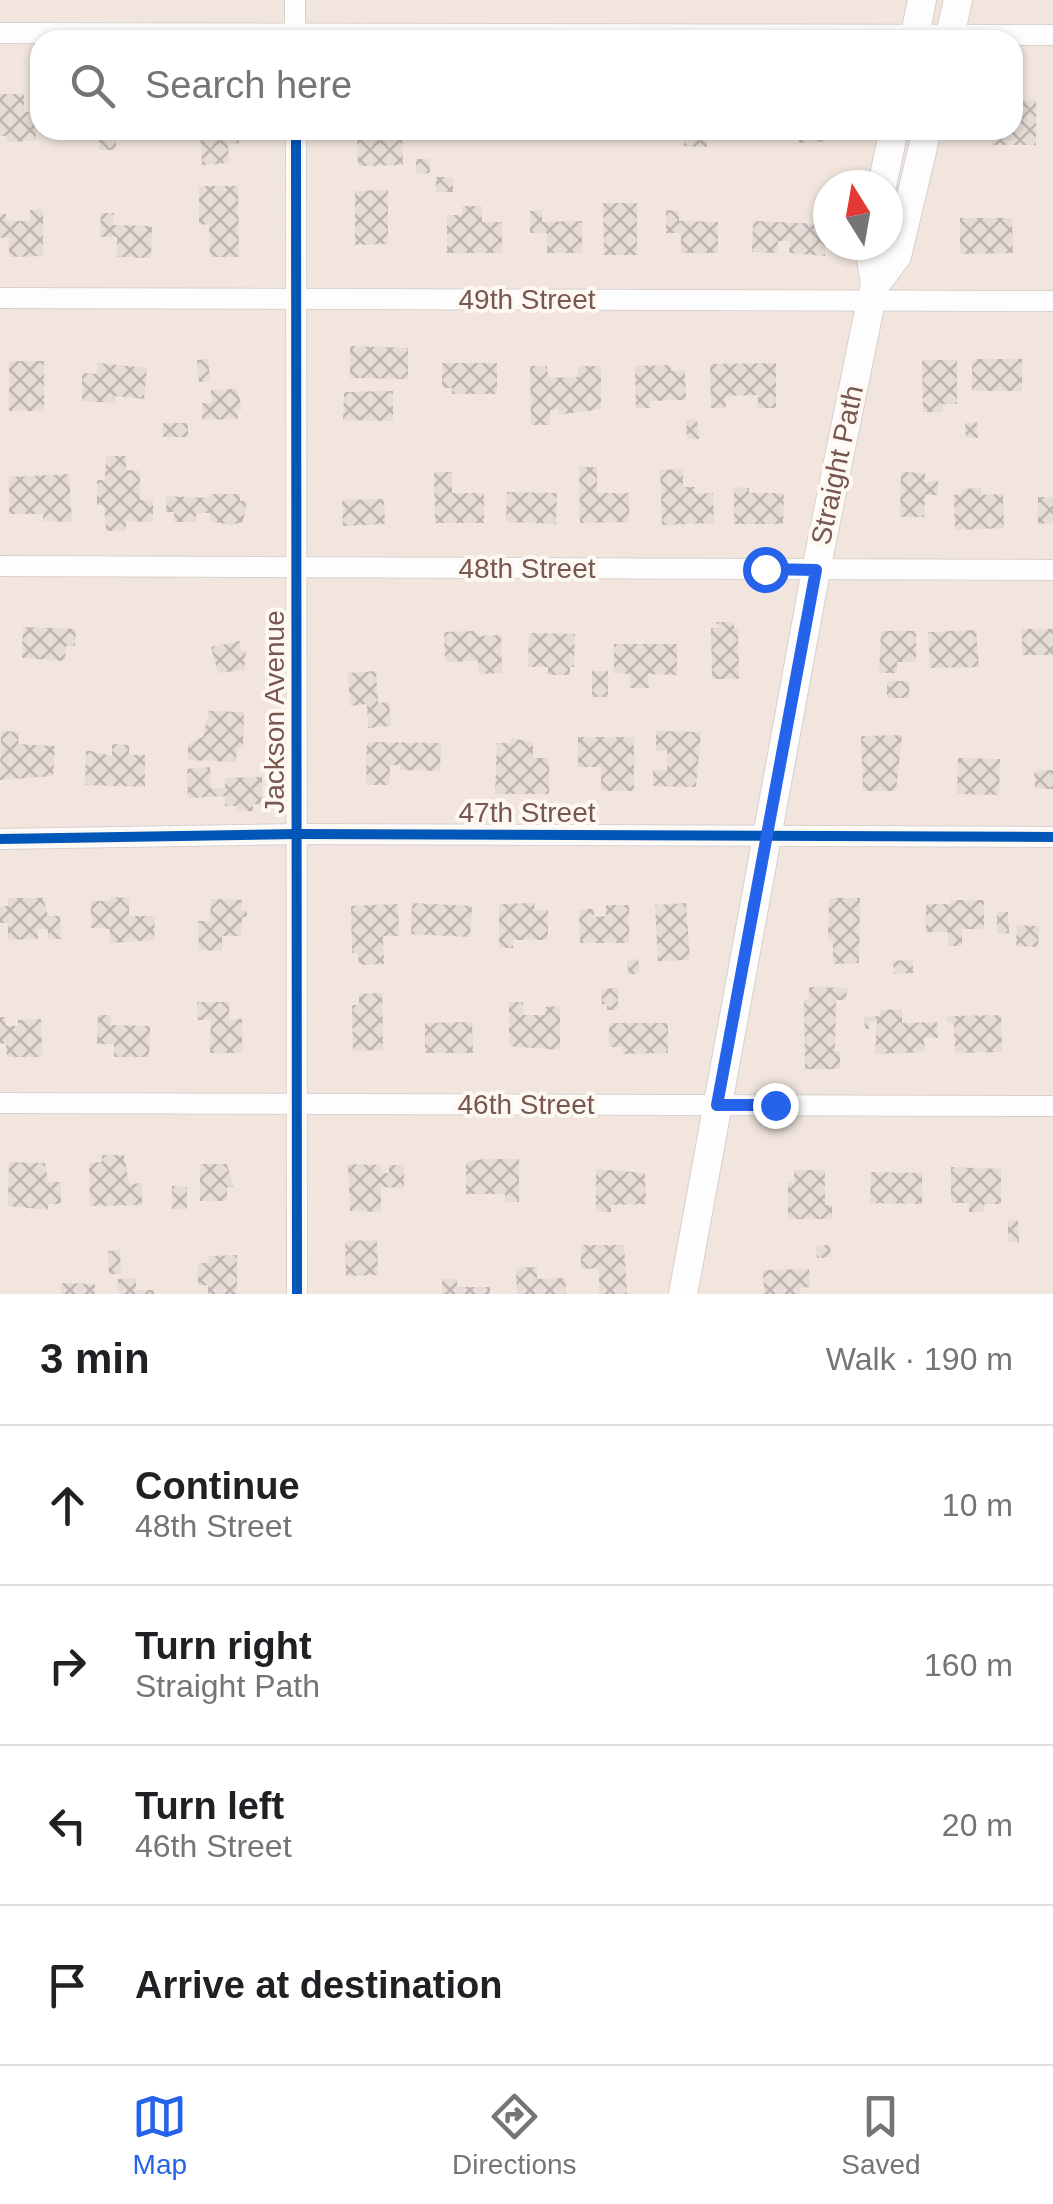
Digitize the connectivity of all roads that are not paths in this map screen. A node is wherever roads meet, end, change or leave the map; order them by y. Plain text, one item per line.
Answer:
1 (296, 0) edge
2 (922, 0) edge
3 (958, 0) edge
4 (296, 30) edge
5 (916, 30) edge
6 (951, 30) edge
7 (0, 34) edge
8 (30, 34) edge
9 (1053, 36) edge
10 (1023, 37) edge
11 (296, 140) edge
12 (892, 140) edge
13 (925, 140) edge
14 (885, 170) edge
15 (870, 260) edge
16 (873, 293) junction
17 (0, 298) edge
18 (296, 298) junction
19 (1053, 301) edge
20 (0, 566) edge
21 (296, 567) junction
22 (816, 570) junction
23 (1053, 570) edge
24 (296, 834) junction
25 (770, 835) junction
26 (1053, 837) edge
27 (0, 840) edge
28 (0, 1103) edge
29 (296, 1104) junction
30 (717, 1105) junction
31 (1053, 1106) edge
32 (297, 1294) edge
33 (682, 1294) edge

1 - 4 street
2 - 5 main road
3 - 6 main road
7 - 8 street
9 - 10 street
11 - 18 street, Jackson Avenue
12 - 14 main road
13 - 16 main road, Straight Path
15 - 16 main road, Straight Path
16 - 18 street, 49th Street
16 - 19 street, 49th Street
16 - 22 main road, Straight Path
17 - 18 street, 49th Street
18 - 21 street, Jackson Avenue
20 - 21 street, 48th Street
21 - 22 street, 48th Street
21 - 24 street, Jackson Avenue
22 - 23 street, 48th Street
22 - 25 main road, Straight Path
24 - 25 street, 47th Street
24 - 27 street, 47th Street
24 - 29 street, Jackson Avenue
25 - 26 street, 47th Street
25 - 30 main road, Straight Path
28 - 29 street, 46th Street
29 - 30 street, 46th Street
29 - 32 street, Jackson Avenue
30 - 31 street, 46th Street
30 - 33 main road, Straight Path

